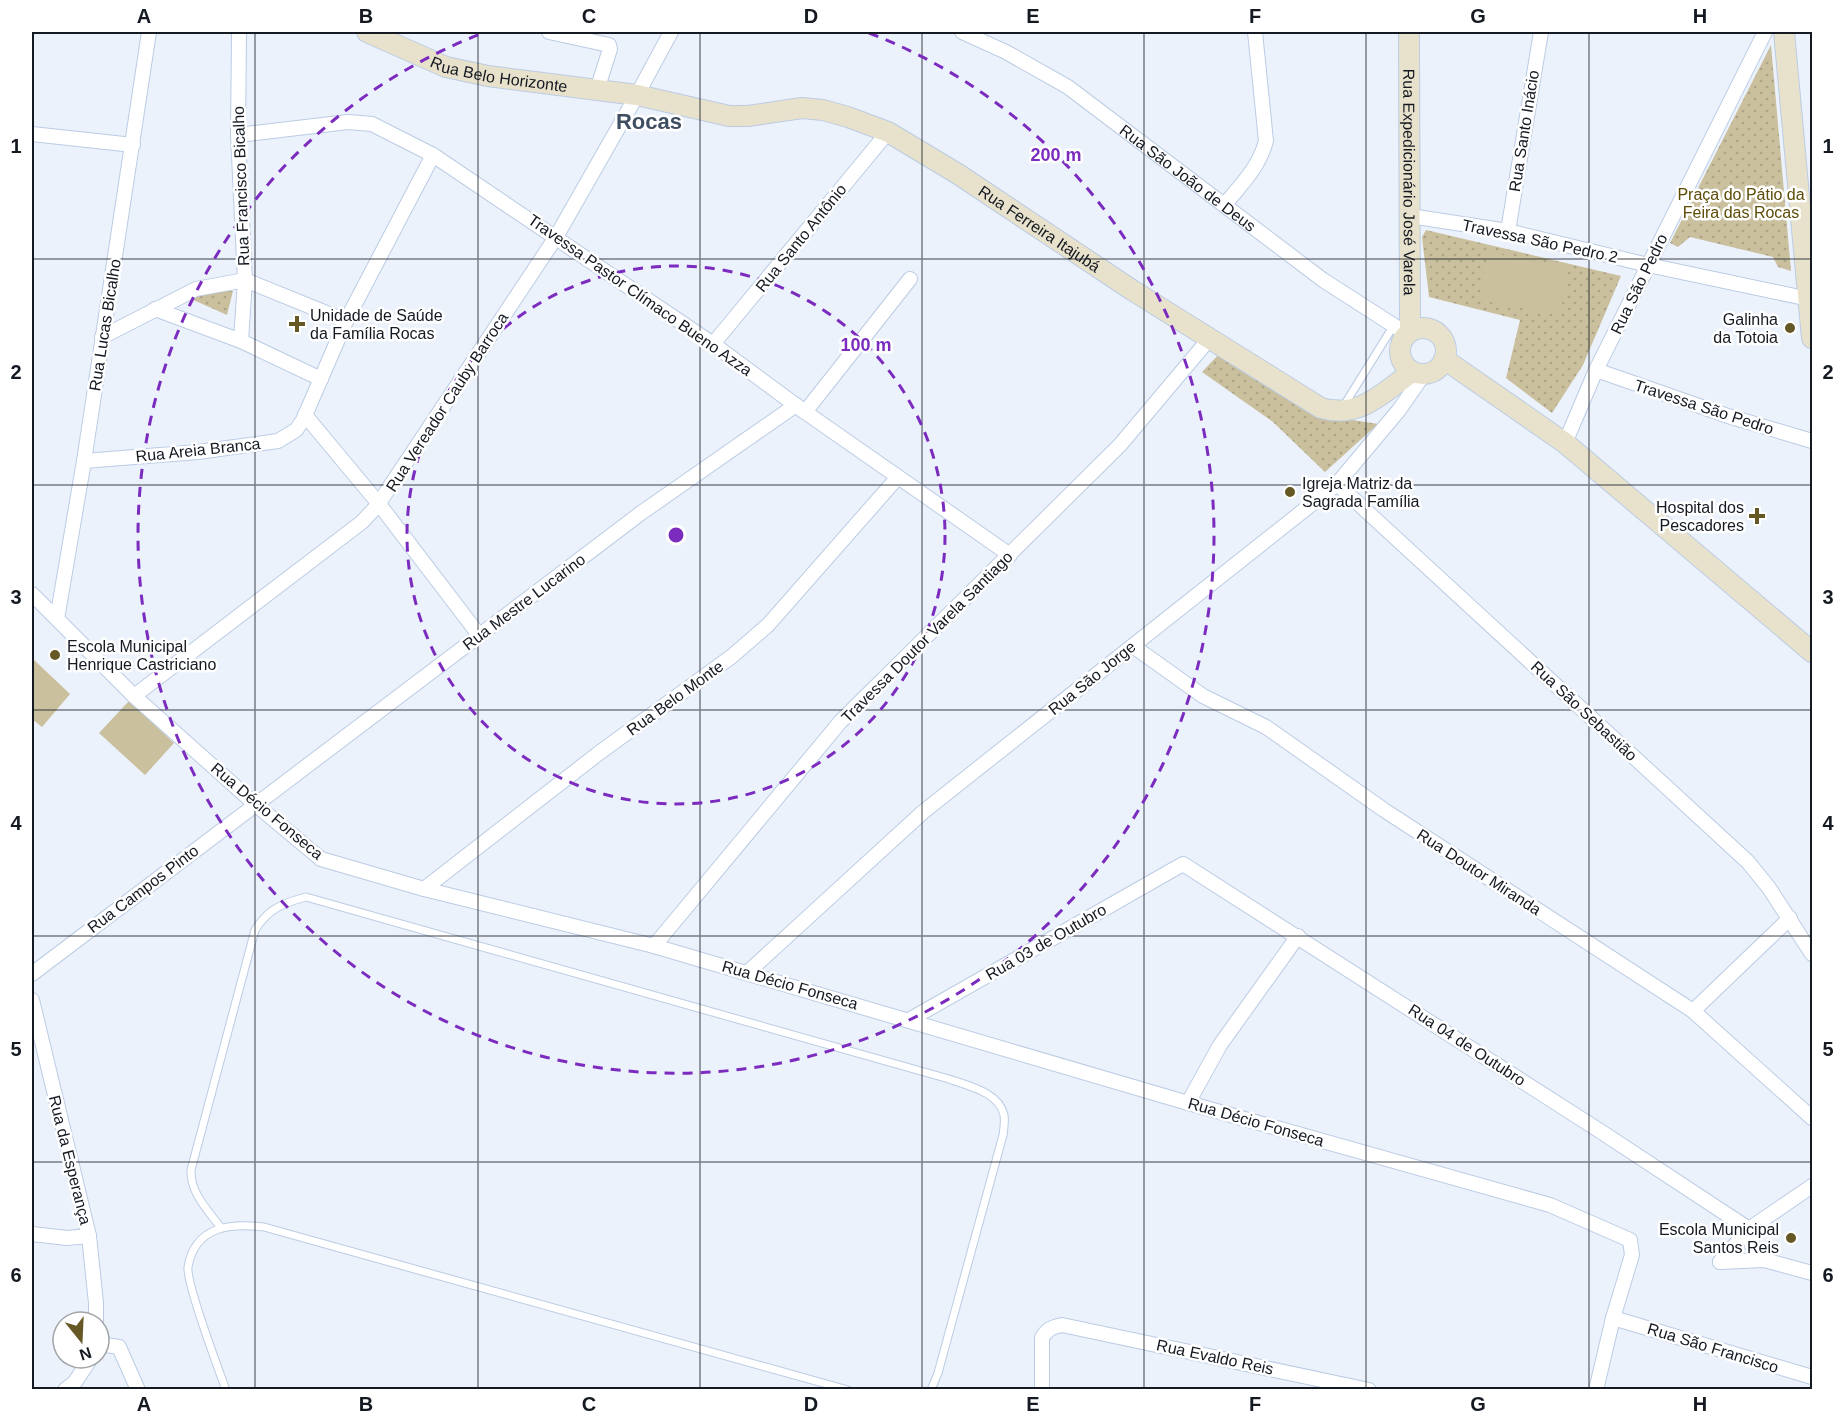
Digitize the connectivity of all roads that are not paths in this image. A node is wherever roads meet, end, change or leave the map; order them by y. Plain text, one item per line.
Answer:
1 (149, 32) edge
2 (239, 32) edge
3 (367, 32) edge
4 (549, 32) edge
5 (671, 32) edge
6 (962, 32) edge
7 (1255, 32) edge
8 (1409, 32) edge
9 (1541, 32) edge
10 (1765, 32) edge
11 (1784, 32) edge
12 (597, 90) junction
13 (638, 95) junction
14 (888, 132) junction
15 (32, 134) edge
16 (238, 135) junction
17 (133, 145) junction
18 (433, 155) junction
19 (1225, 204) junction
20 (1410, 216) junction
21 (1508, 231) junction
22 (556, 237) junction
23 (1648, 265) junction
24 (909, 279) dead end
25 (245, 280) junction
26 (1809, 299) junction
27 (155, 309) junction
28 (346, 321) junction
29 (1404, 330) junction
30 (102, 337) junction
31 (1210, 338) junction
32 (1812, 338) edge
33 (241, 341) junction
34 (713, 344) junction
35 (1444, 359) junction
36 (1596, 370) junction
37 (1418, 373) junction
38 (321, 379) junction
39 (800, 408) junction
40 (1340, 412) junction
41 (304, 418) junction
42 (1812, 441) edge
43 (1565, 442) junction
44 (84, 461) junction
45 (898, 477) junction
46 (1337, 484) junction
47 (379, 504) junction
48 (1010, 555) junction
49 (32, 594) edge
50 (57, 619) junction
51 (480, 635) junction
52 (1132, 646) junction
53 (1812, 652) edge
54 (134, 696) junction
55 (255, 804) junction
56 (1184, 864) joint
57 (424, 889) junction
58 (1790, 918) junction
59 (1298, 936) junction
60 (654, 946) junction
61 (1812, 954) edge
62 (747, 973) junction
63 (32, 974) edge
64 (32, 1000) edge
65 (1693, 1011) junction
66 (909, 1020) junction
67 (1188, 1103) junction
68 (1812, 1118) edge
69 (1812, 1186) edge
70 (221, 1228) junction
71 (1749, 1229) junction
72 (32, 1234) edge
73 (89, 1236) junction
74 (1764, 1260) junction
75 (1812, 1273) edge
76 (96, 1310) edge
77 (1613, 1318) junction
78 (111, 1346) edge
79 (83, 1370) edge
80 (1812, 1377) edge
81 (65, 1389) edge
82 (138, 1389) edge
83 (226, 1389) edge
84 (848, 1389) edge
85 (931, 1389) edge
86 (1042, 1389) edge
87 (1369, 1389) edge
88 (1596, 1389) edge

1 - 17 street, Rua Lucas Bicalho
2 - 16 street, Rua Francisco Bicalho
3 - 12 street, Rua Belo Horizonte
4 - 12 street
5 - 13 street, Rua Vereador Cauby Barroca
6 - 19 street, Rua São João de Deus
7 - 19 street
8 - 20 street, Rua Expedicionário José Varela
9 - 21 street, Rua Santo Inácio
10 - 23 street, Rua São Pedro
11 - 26 street
12 - 13 street, Rua Belo Horizonte
13 - 14 street, Rua Ferreira Itajubá
13 - 22 street, Rua Vereador Cauby Barroca
14 - 31 street, Rua Ferreira Itajubá
14 - 34 street, Rua Santo Antônio
15 - 17 street
16 - 18 street, Travessa Pastor Clímaco Bueno Azza
16 - 25 street, Rua Francisco Bicalho
17 - 30 street, Rua Lucas Bicalho
18 - 22 street, Travessa Pastor Clímaco Bueno Azza
18 - 28 street
19 - 29 street, Rua São João de Deus
20 - 21 street, Travessa São Pedro 2
20 - 29 street, Rua Expedicionário José Varela
21 - 23 street, Travessa São Pedro 2
22 - 34 street, Travessa Pastor Clímaco Bueno Azza
22 - 47 street, Rua Vereador Cauby Barroca
23 - 26 street, Travessa São Pedro 2
23 - 36 street, Rua São Pedro
24 - 39 street, Rua Mestre Lucarino
25 - 27 street
25 - 28 street
25 - 33 street, Rua Francisco Bicalho
26 - 32 street
27 - 30 street
27 - 33 street
28 - 38 street
29 - 35 street
29 - 37 street
29 - 40 lane
30 - 44 street, Rua Lucas Bicalho
31 - 40 street, Rua Ferreira Itajubá
31 - 48 street, Travessa Doutor Varela Santiago
33 - 38 street
34 - 39 street, Travessa Pastor Clímaco Bueno Azza
35 - 37 street
35 - 43 street
36 - 42 street, Travessa São Pedro
36 - 43 street, Rua São Pedro
37 - 40 street
37 - 46 street, Rua São Jorge
38 - 41 street
39 - 45 street, Travessa Pastor Clímaco Bueno Azza
39 - 51 street, Rua Mestre Lucarino
41 - 44 street, Rua Areia Branca
41 - 47 street
43 - 53 street
44 - 50 street, Rua Lucas Bicalho
45 - 48 street, Travessa Pastor Clímaco Bueno Azza
45 - 57 street, Rua Belo Monte
46 - 52 street, Rua São Jorge
46 - 58 street, Rua São Sebastião
47 - 51 street
47 - 54 street, Rua Vereador Cauby Barroca
48 - 60 street, Travessa Doutor Varela Santiago
49 - 50 street, Rua Décio Fonseca
50 - 54 street, Rua Décio Fonseca
51 - 55 street, Rua Mestre Lucarino
52 - 62 street, Rua São Jorge
52 - 65 street, Rua Doutor Miranda
54 - 55 street, Rua Décio Fonseca
55 - 57 street, Rua Décio Fonseca
55 - 63 street, Rua Campos Pinto
56 - 59 street, Rua 04 de Outubro
56 - 66 street, Rua 03 de Outubro
57 - 60 street, Rua Décio Fonseca
58 - 61 street, Rua São Sebastião
58 - 65 street
59 - 67 street
59 - 71 street, Rua 04 de Outubro
60 - 62 street, Rua Décio Fonseca
62 - 66 street, Rua Décio Fonseca
64 - 73 street, Rua da Esperança
65 - 68 street, Rua Doutor Miranda
66 - 67 street, Rua Décio Fonseca
67 - 77 street, Rua Décio Fonseca
69 - 71 street
70 - 83 lane
70 - 84 lane
70 - 85 lane
71 - 74 street
71 - 74 street
72 - 73 street
73 - 76 street, Rua da Esperança
74 - 75 street
77 - 80 street, Rua São Francisco
77 - 88 street
78 - 82 street
79 - 81 street
86 - 87 street, Rua Evaldo Reis

